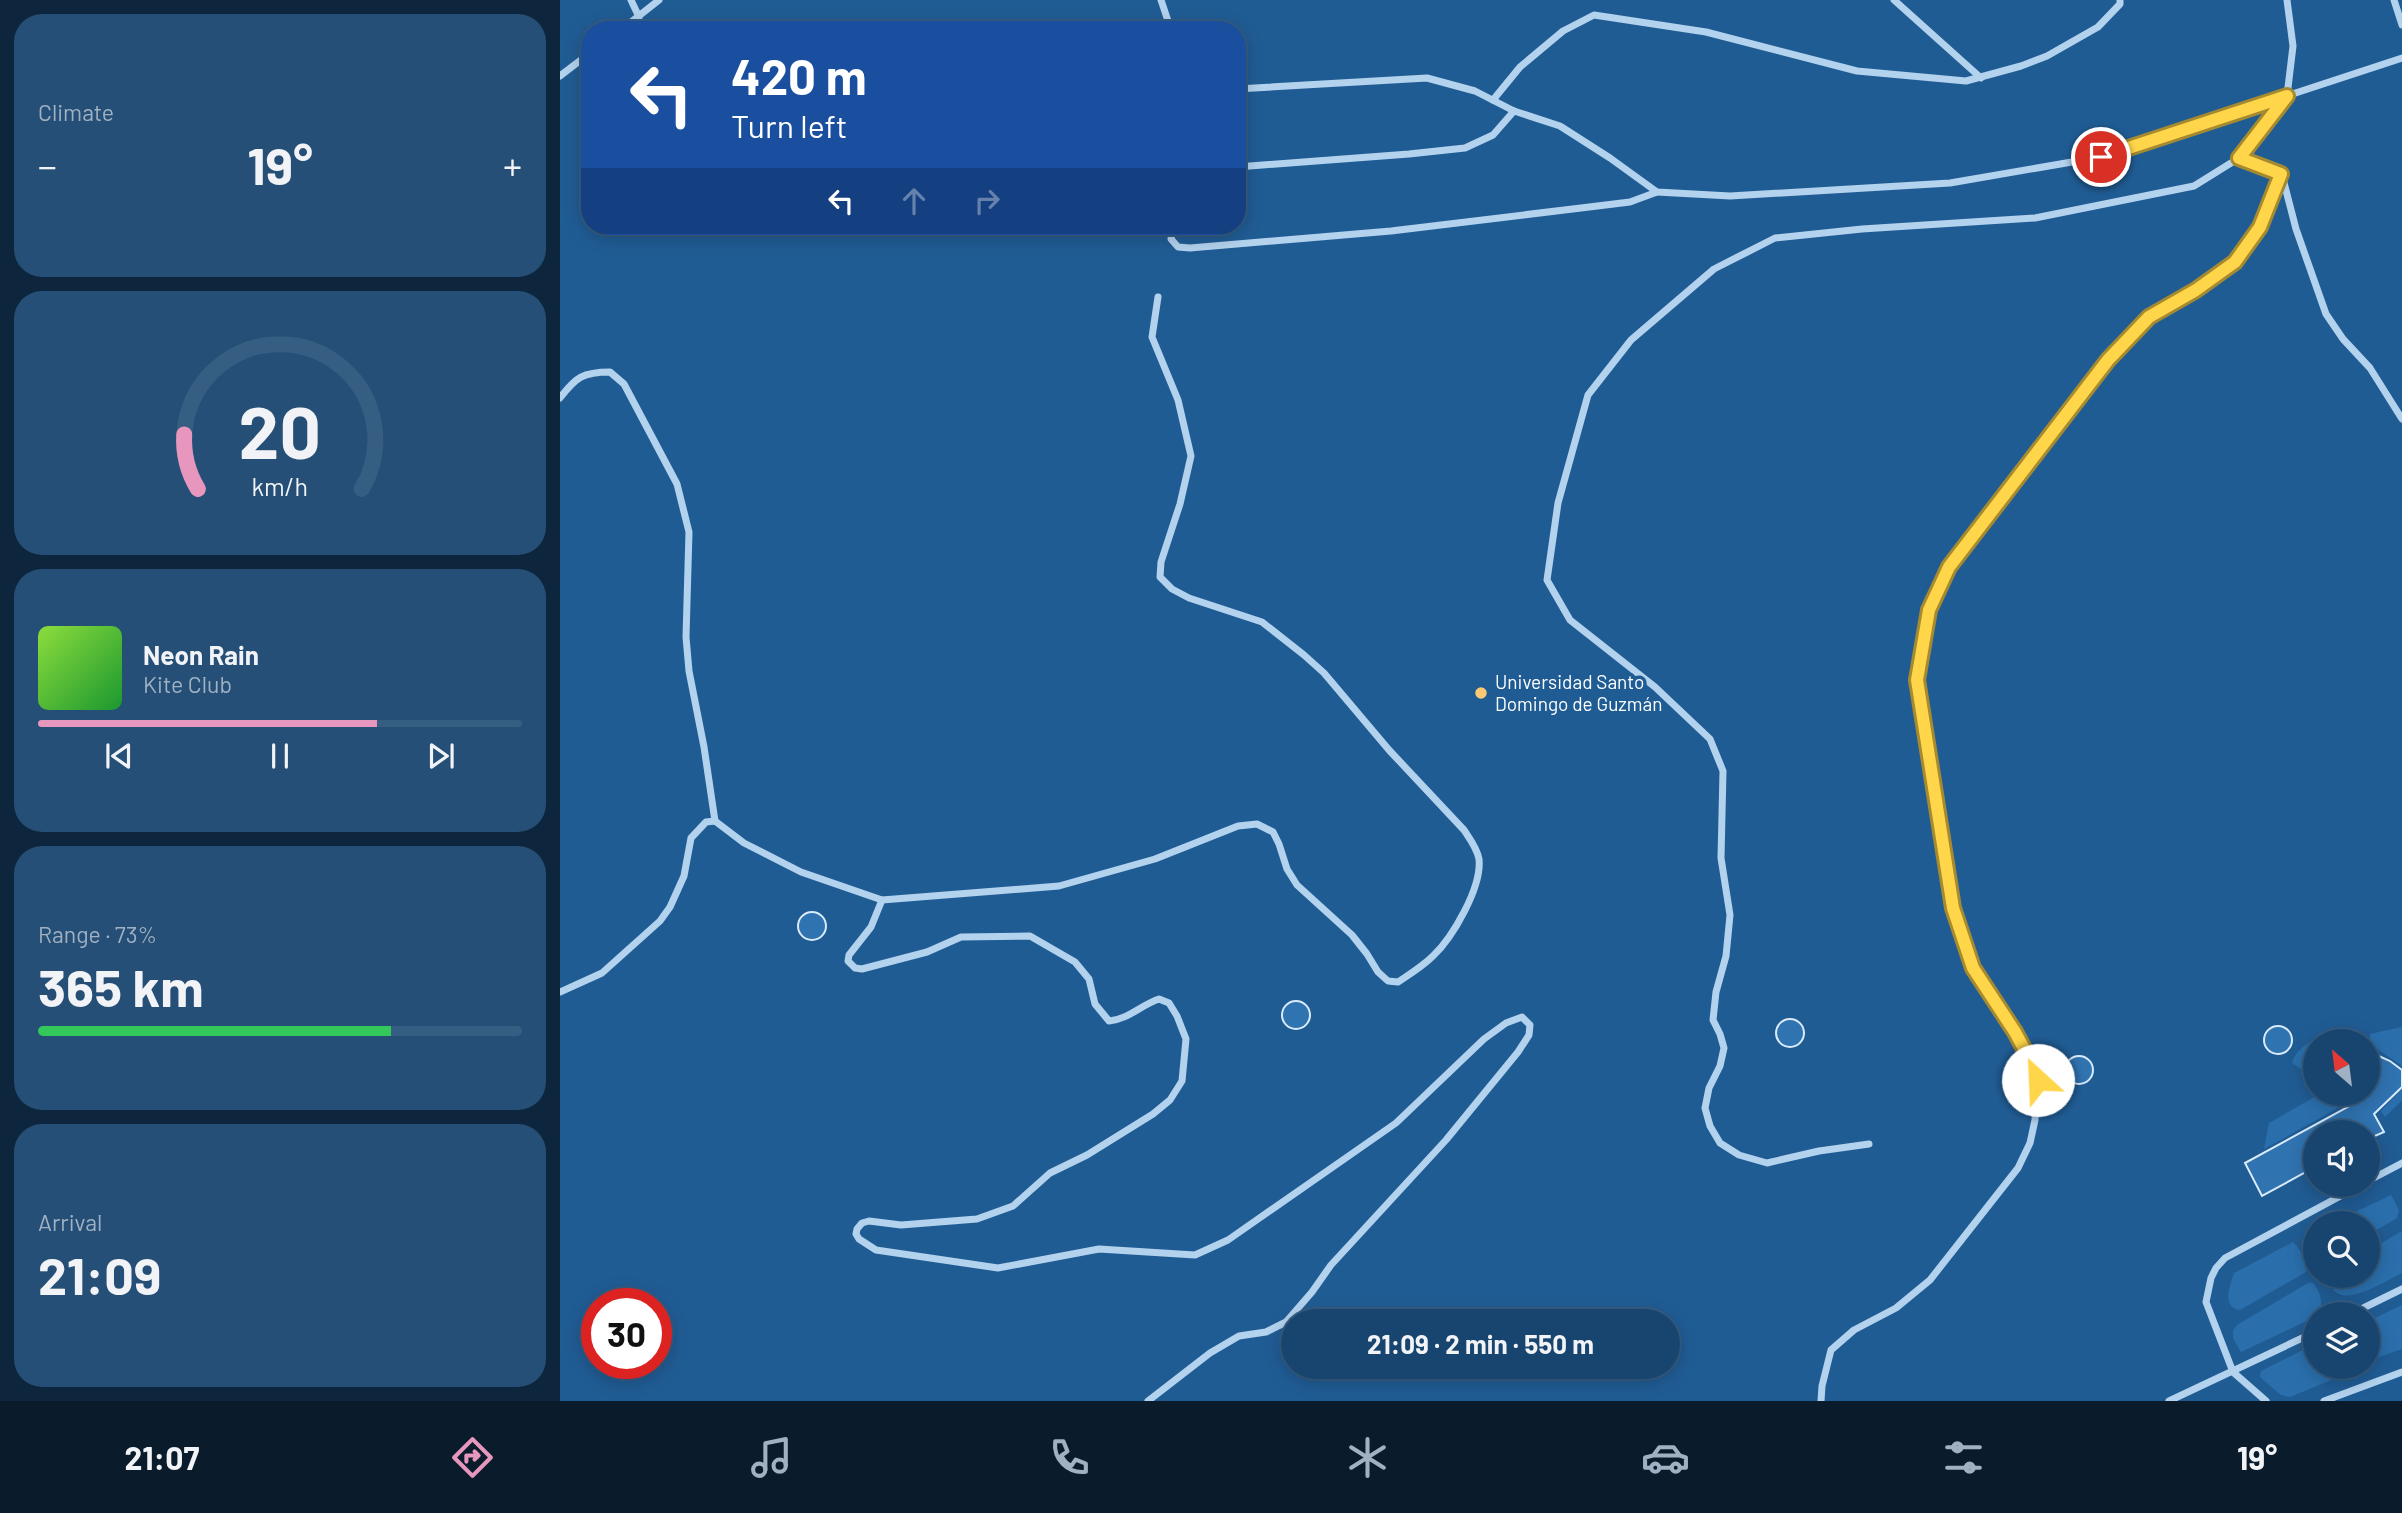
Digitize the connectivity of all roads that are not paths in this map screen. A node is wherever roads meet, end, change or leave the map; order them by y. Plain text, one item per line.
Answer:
1 (631, 0) edge
2 (659, 0) edge
3 (1161, 0) edge
4 (1894, 0) edge
5 (2120, 0) edge
6 (2287, 0) edge
7 (2394, 0) edge
8 (639, 17) junction
9 (633, 21) edge
10 (1168, 21) edge
11 (2402, 25) edge
12 (2402, 58) edge
13 (581, 60) edge
14 (560, 76) edge
15 (1981, 78) junction
16 (1246, 88) edge
17 (2287, 96) junction
18 (1493, 100) junction
19 (1514, 111) junction
20 (2239, 158) junction
21 (1246, 166) edge
22 (2281, 174) junction
23 (1657, 192) junction
24 (1171, 235) edge
25 (1158, 297) dead end
26 (560, 398) edge
27 (2402, 419) edge
28 (715, 821) junction
29 (882, 900) junction
30 (560, 992) edge
31 (1869, 1144) dead end
32 (2402, 1163) edge
33 (2380, 1175) edge
34 (2339, 1197) edge
35 (2402, 1289) edge
36 (2375, 1302) edge
37 (2303, 1338) edge
38 (2402, 1371) edge
39 (2233, 1372) junction
40 (1148, 1401) edge
41 (1821, 1401) edge
42 (2169, 1401) edge
43 (2266, 1401) edge
44 (2324, 1401) edge

1 - 8 street
2 - 8 street
3 - 10 street
4 - 15 street
5 - 15 street
6 - 17 street
7 - 11 street
8 - 9 street
12 - 17 street
13 - 14 street
15 - 18 street
16 - 18 street
17 - 20 street
17 - 23 street
18 - 19 street
19 - 21 street
19 - 23 street
20 - 22 street
20 - 31 street
22 - 27 street
22 - 41 street
23 - 24 street
25 - 29 street
26 - 28 street
28 - 29 street
28 - 30 street
29 - 40 street
32 - 33 street
34 - 39 street
35 - 36 street
37 - 39 street
38 - 44 street
39 - 42 street
39 - 43 street

